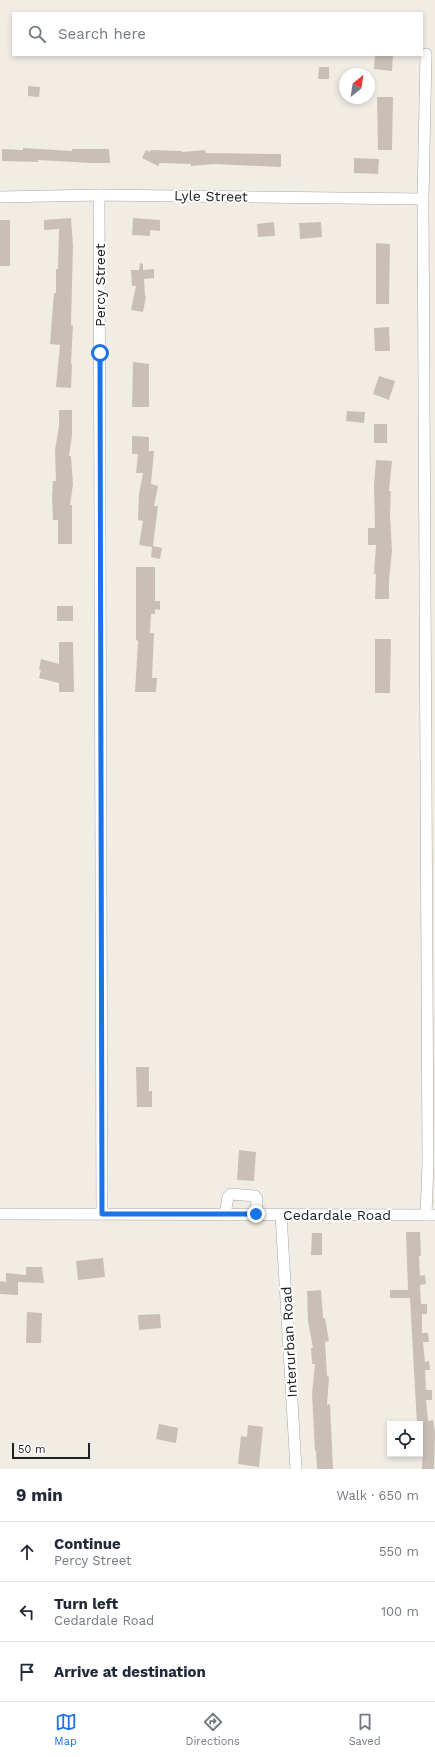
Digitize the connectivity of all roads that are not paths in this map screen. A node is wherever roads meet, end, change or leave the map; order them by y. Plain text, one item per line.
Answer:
1 (426, 54) dead end
2 (99, 195) junction
3 (0, 197) edge
4 (423, 199) junction
5 (0, 1214) edge
6 (102, 1214) junction
7 (225, 1214) junction
8 (256, 1214) junction
9 (281, 1214) junction
10 (430, 1215) edge
11 (296, 1469) edge

1 - 4 street
2 - 3 street, Lyle Street
2 - 4 street, Lyle Street
2 - 6 street, Percy Street
4 - 10 street
5 - 6 street, Cedardale Road
6 - 7 street, Cedardale Road
7 - 8 street, Cedardale Road
7 - 8 street
8 - 9 street, Cedardale Road
9 - 10 street, Cedardale Road
9 - 11 street, Interurban Road

